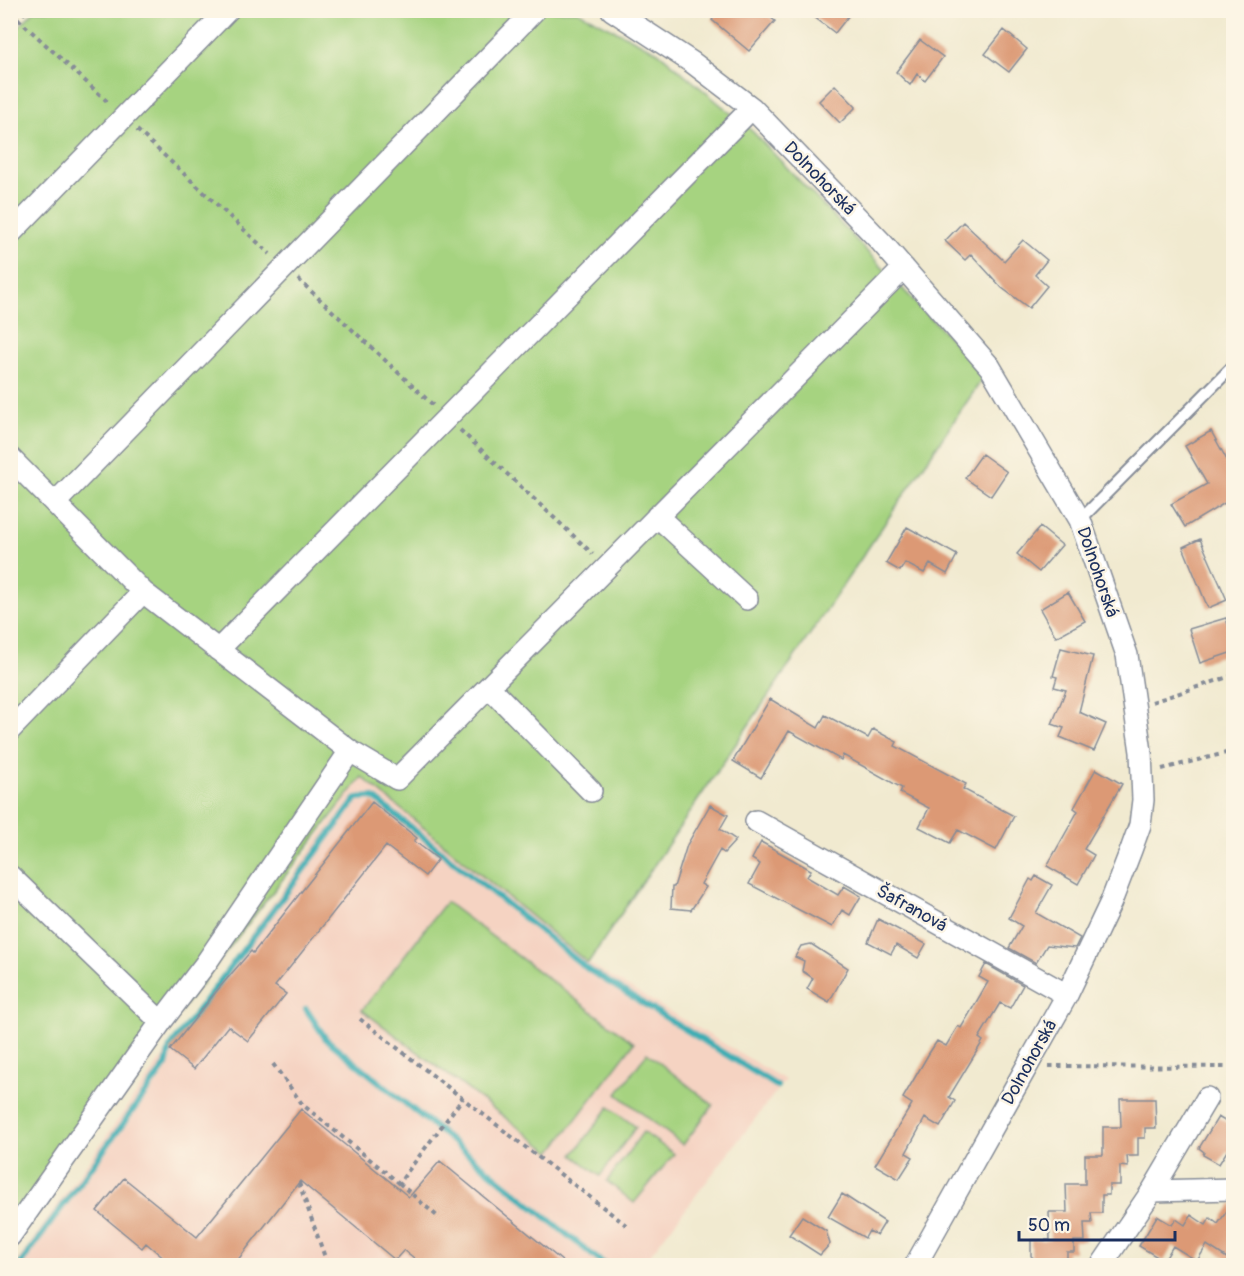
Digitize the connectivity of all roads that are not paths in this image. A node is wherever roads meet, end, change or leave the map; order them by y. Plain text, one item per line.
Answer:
1 (228, 10) edge
2 (535, 10) edge
3 (612, 10) edge
4 (752, 108) junction
5 (10, 234) edge
6 (904, 268) junction
7 (1233, 365) edge
8 (10, 458) edge
9 (55, 503) junction
10 (657, 516) junction
11 (1080, 520) junction
12 (143, 592) junction
13 (747, 599) dead end
14 (218, 650) junction
15 (489, 687) junction
16 (10, 730) edge
17 (350, 751) junction
18 (591, 791) dead end
19 (756, 821) dead end
20 (10, 876) edge
21 (1067, 995) junction
22 (161, 1022) junction
23 (1207, 1098) dead end
24 (1233, 1189) edge
25 (1152, 1191) junction
26 (10, 1236) edge
27 (915, 1266) edge
28 (1101, 1266) edge

1 - 5 street
2 - 9 street
3 - 4 street, Dolnohorská
4 - 6 street, Dolnohorská
4 - 14 street
6 - 10 street
6 - 11 street, Dolnohorská
7 - 11 lane
8 - 9 street
9 - 12 street
10 - 13 street
10 - 15 street
11 - 21 street, Dolnohorská
12 - 14 street
12 - 16 street
14 - 17 street
15 - 17 street
15 - 18 street
17 - 22 street
19 - 21 street, Šafranová
20 - 22 street
21 - 27 street, Dolnohorská
22 - 26 street
23 - 25 street
24 - 25 street
25 - 28 street

